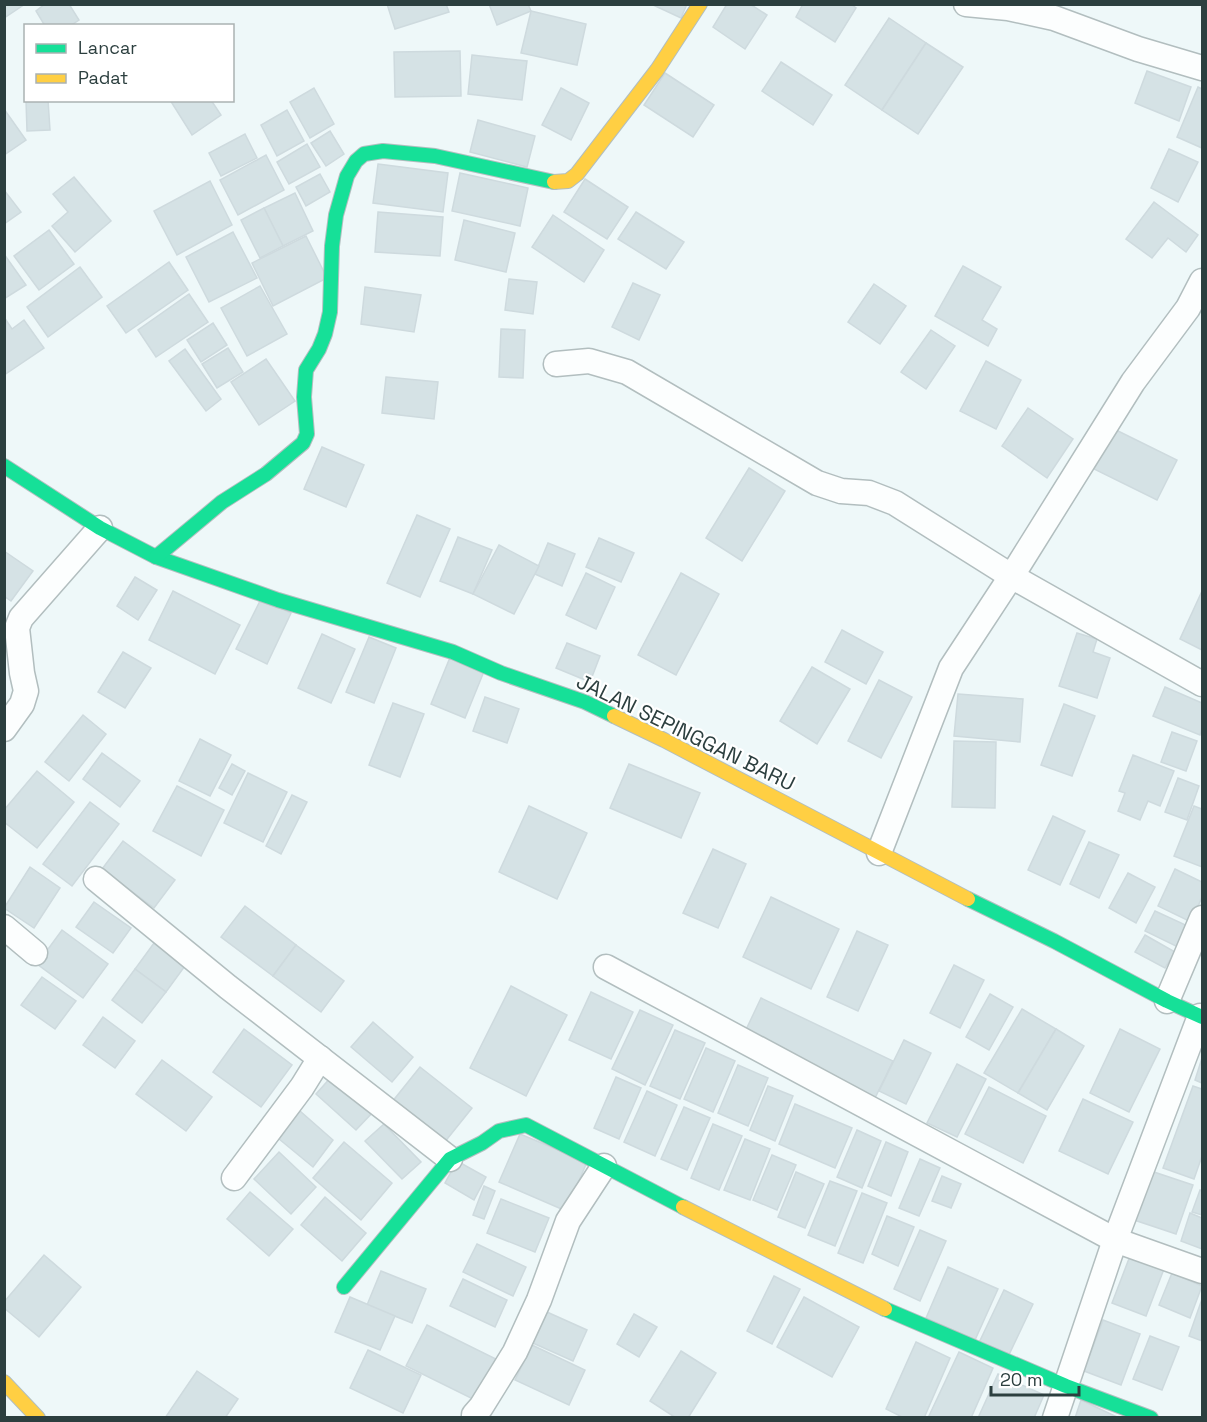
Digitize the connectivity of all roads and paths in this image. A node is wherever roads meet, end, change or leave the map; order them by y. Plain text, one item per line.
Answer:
1 (700, 4) edge
2 (966, 4) edge
3 (1203, 68) edge
4 (1203, 281) edge
5 (1195, 312) edge
6 (556, 364) dead end
7 (4, 466) edge
8 (100, 528) junction
9 (156, 557) junction
10 (1011, 576) junction
11 (1203, 684) edge
12 (4, 729) edge
13 (879, 853) junction
14 (96, 879) dead end
15 (1203, 918) edge
16 (4, 927) edge
17 (35, 953) dead end
18 (606, 967) dead end
19 (1167, 1001) junction
20 (1201, 1016) edge
21 (320, 1058) junction
22 (450, 1159) junction
23 (604, 1166) junction
24 (234, 1178) dead end
25 (1114, 1240) junction
26 (1203, 1271) edge
27 (344, 1287) dead end
28 (4, 1382) edge
29 (1066, 1386) junction
30 (474, 1415) dead end
31 (38, 1418) edge
32 (1055, 1418) edge
33 (1151, 1418) edge

1 - 9 street
2 - 3 street
4 - 5 street
5 - 10 street
6 - 10 street
7 - 8 street, JALAN SEPINGGAN BARU
8 - 9 street, JALAN SEPINGGAN BARU
8 - 12 street
9 - 13 street, JALAN SEPINGGAN BARU
10 - 11 street
10 - 13 street
13 - 19 street, JALAN SEPINGGAN BARU
14 - 21 street
15 - 19 street
16 - 17 street
18 - 25 street
19 - 20 street, JALAN SEPINGGAN BARU
20 - 25 street
21 - 22 street
21 - 24 street
22 - 23 street
22 - 27 street
23 - 29 street
23 - 30 street
25 - 26 street
25 - 29 street
28 - 31 street
29 - 32 street
29 - 33 street

